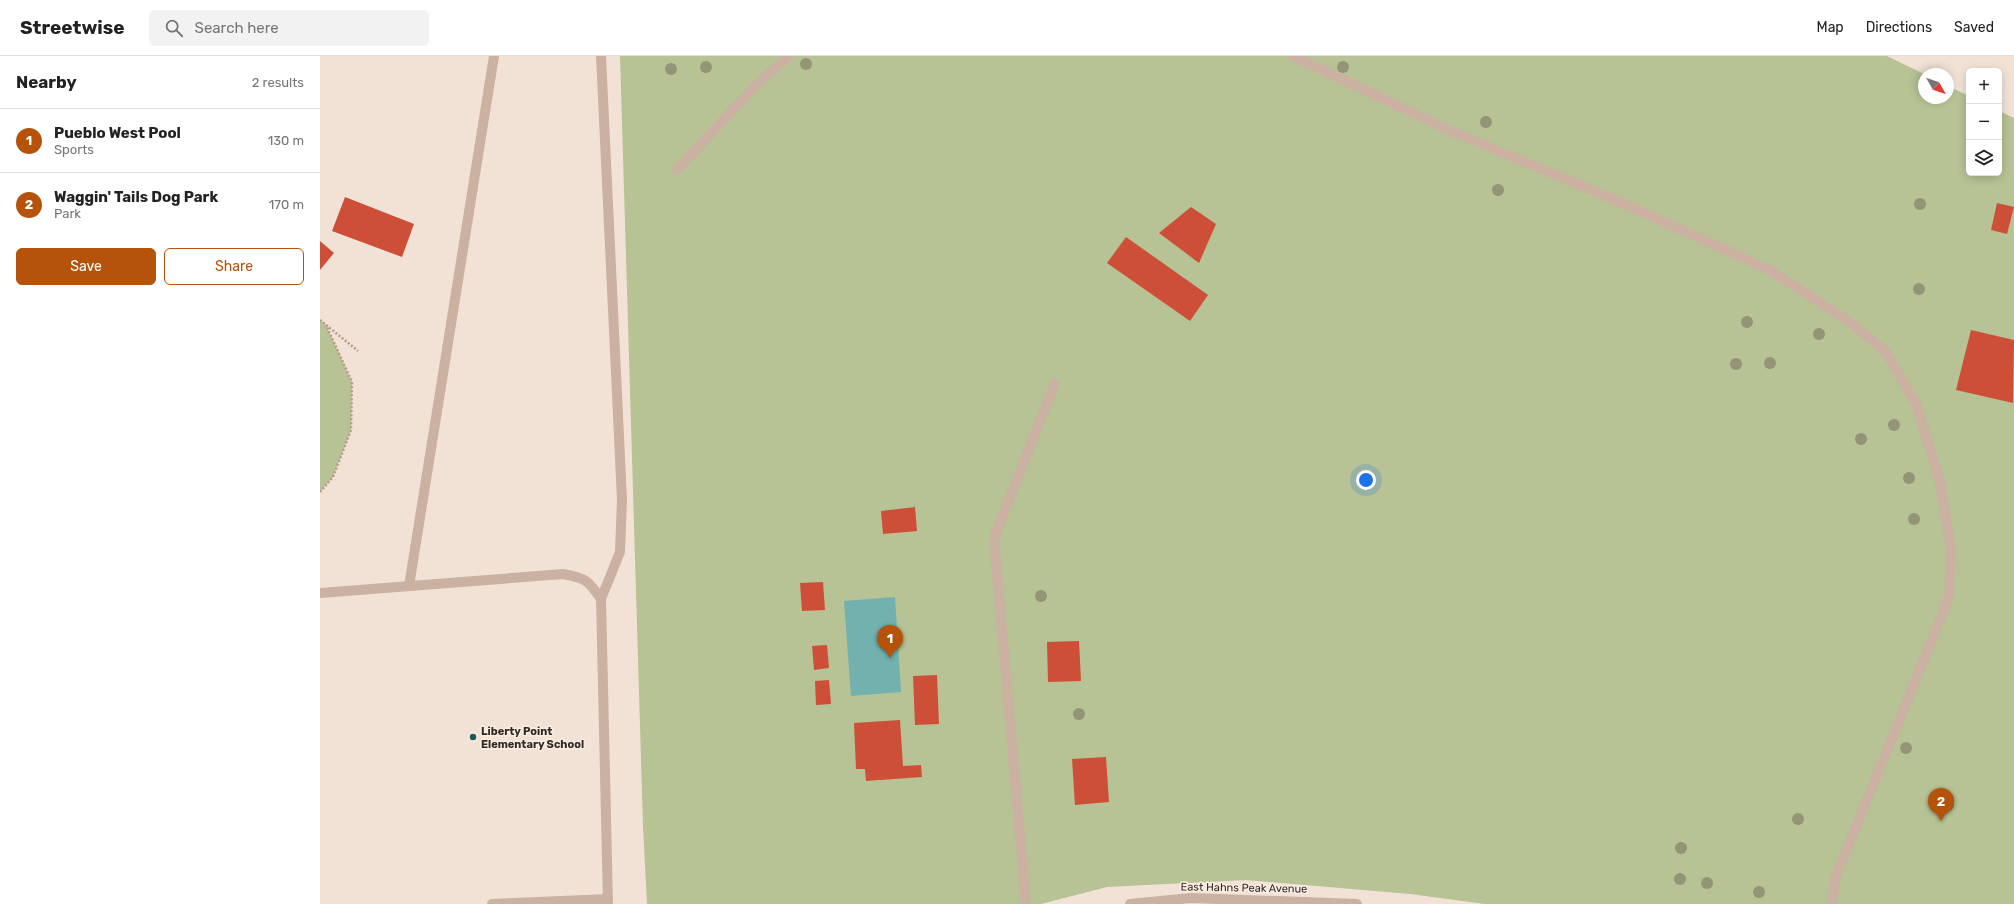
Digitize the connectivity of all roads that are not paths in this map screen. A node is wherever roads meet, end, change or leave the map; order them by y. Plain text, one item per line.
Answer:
1 (494, 56) edge
2 (601, 56) edge
3 (789, 56) edge
4 (1293, 56) edge
5 (677, 170) dead end
6 (1055, 383) dead end
7 (409, 586) junction
8 (320, 593) edge
9 (601, 599) junction
10 (608, 901) edge
11 (492, 904) edge
12 (1026, 904) edge
13 (1130, 904) edge
14 (1357, 904) edge
15 (1832, 904) edge

1 - 7 street
2 - 9 street
3 - 5 street
4 - 15 street
6 - 12 street
7 - 8 street
7 - 9 street
9 - 10 street
10 - 11 street
13 - 14 street, East Hahns Peak Avenue

